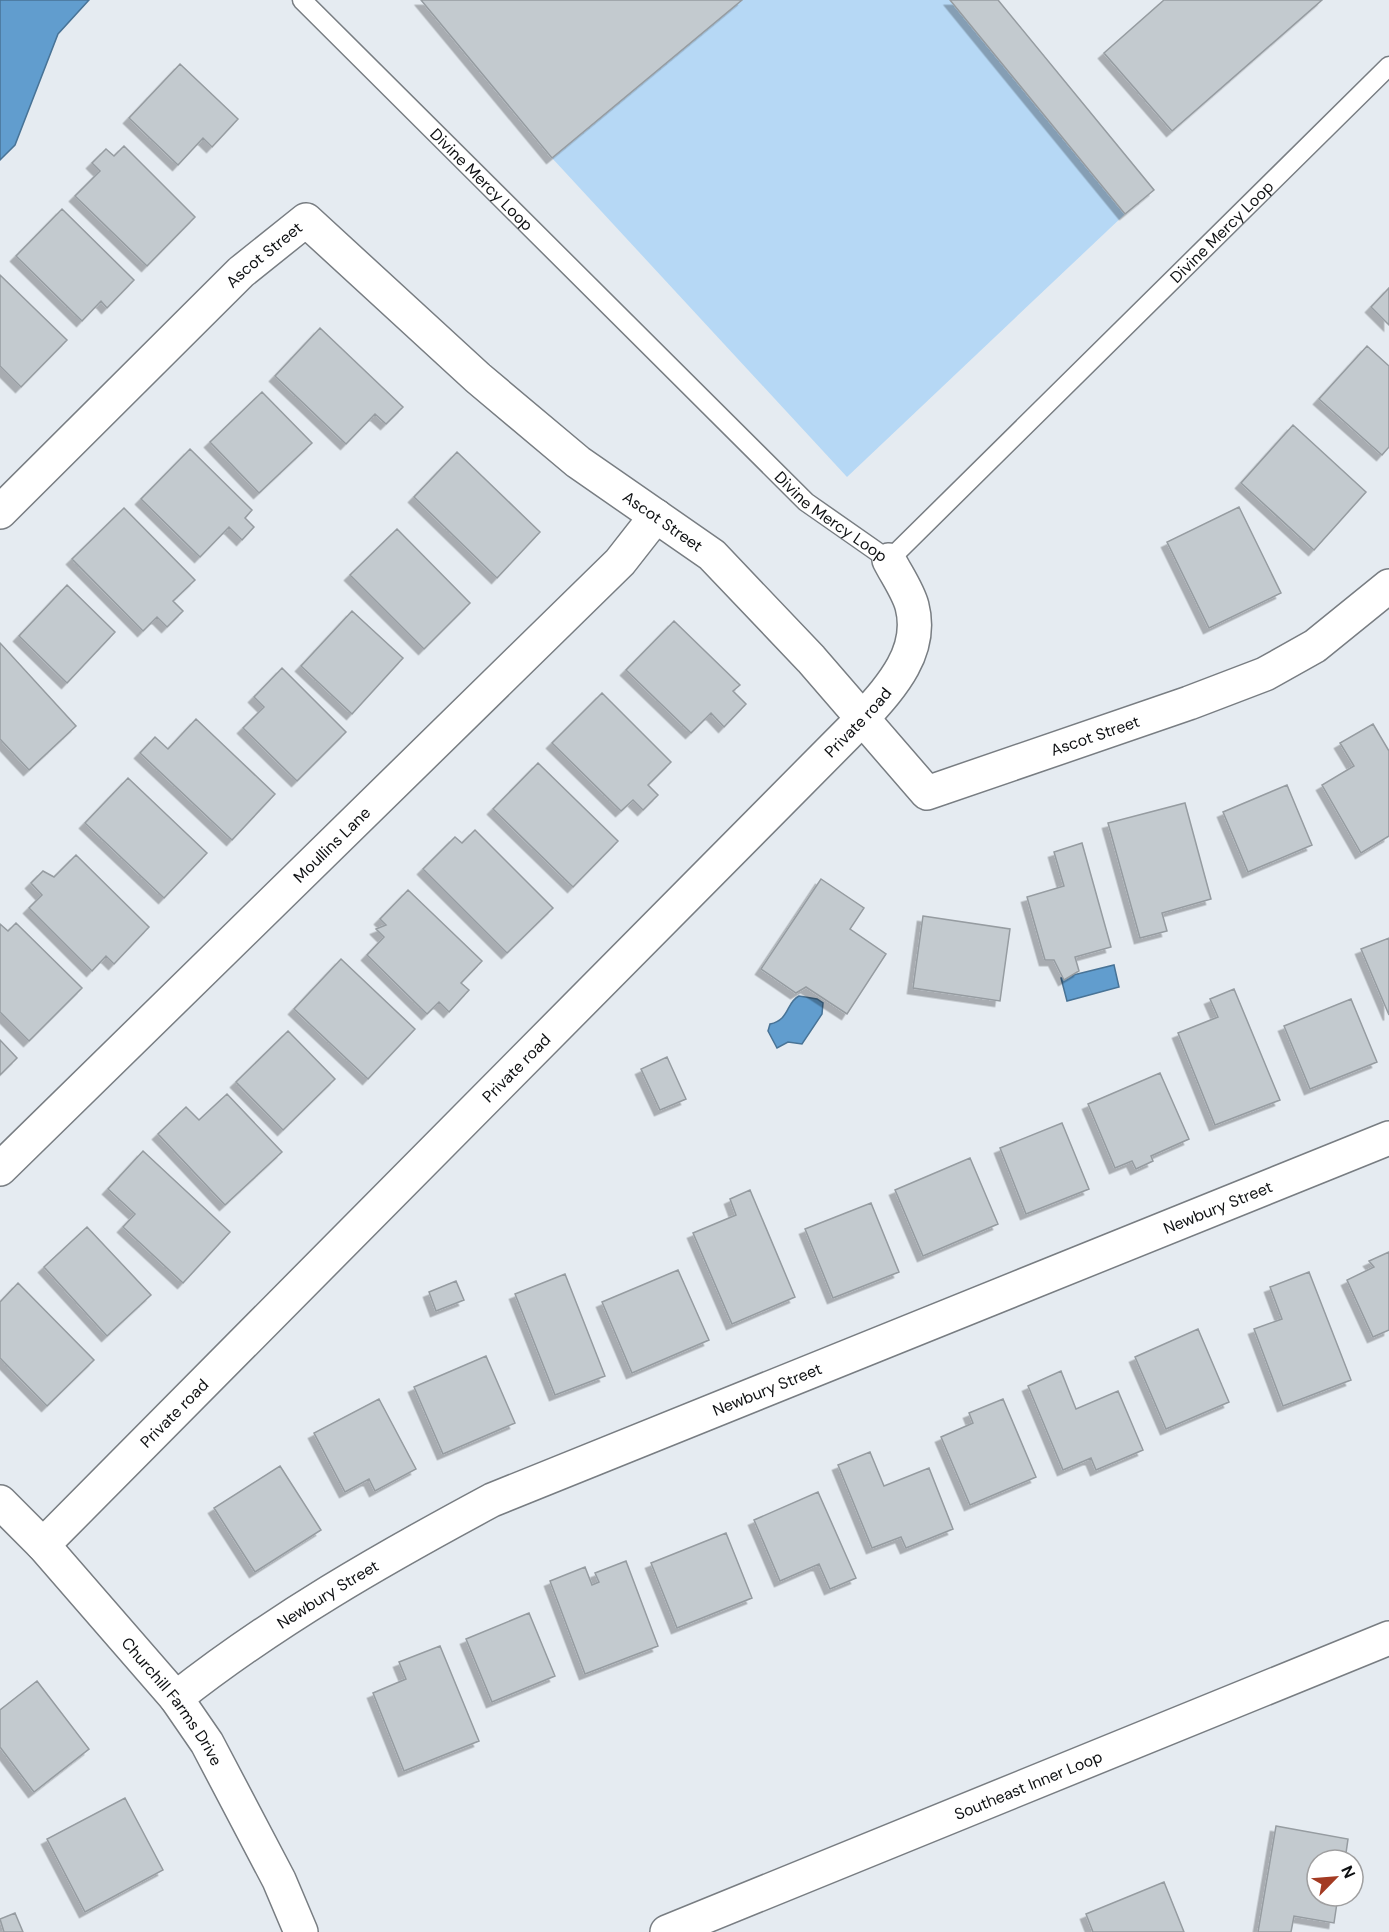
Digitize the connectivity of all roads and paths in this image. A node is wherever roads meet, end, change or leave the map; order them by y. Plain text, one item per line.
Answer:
1 (302, 0) edge
2 (1389, 66) edge
3 (0, 512) edge
4 (656, 516) junction
5 (889, 560) junction
6 (1389, 586) edge
7 (862, 719) junction
8 (1389, 1138) edge
9 (0, 1169) edge
10 (0, 1502) edge
11 (43, 1545) junction
12 (1389, 1638) edge
13 (176, 1698) junction
14 (301, 1932) edge
15 (667, 1932) edge

1 - 5 lane, Divine Mercy Loop
2 - 5 lane, Divine Mercy Loop
3 - 4 street, Ascot Street
4 - 7 street, Ascot Street
4 - 9 street, Moullins Lane
5 - 7 street, Private road
6 - 7 street, Ascot Street
7 - 11 street, Private road
8 - 13 street, Newbury Street
10 - 11 street, Churchill Farms Drive
11 - 13 street, Churchill Farms Drive
12 - 15 street, Southeast Inner Loop
13 - 14 street, Churchill Farms Drive

